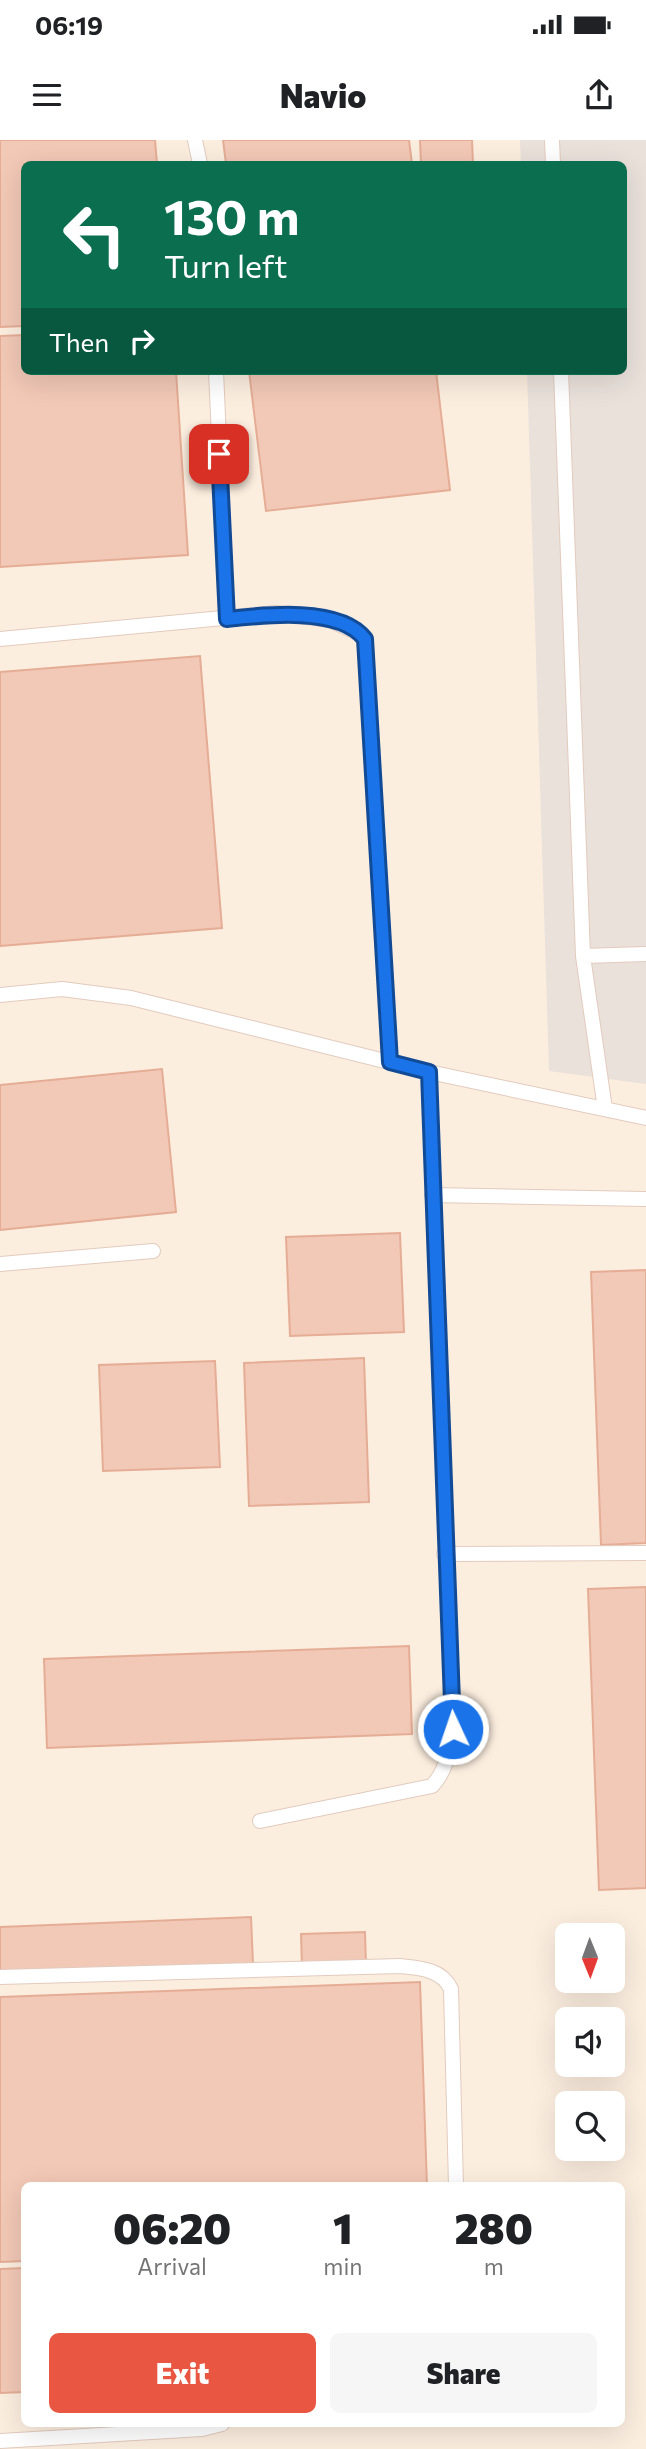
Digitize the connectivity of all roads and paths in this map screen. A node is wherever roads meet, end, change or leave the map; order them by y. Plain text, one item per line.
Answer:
1 (195, 140) edge
2 (552, 140) edge
3 (199, 161) edge
4 (553, 161) edge
5 (216, 375) edge
6 (561, 375) edge
7 (227, 619) junction
8 (0, 639) edge
9 (646, 954) edge
10 (583, 956) junction
11 (0, 995) edge
12 (390, 1062) junction
13 (429, 1072) junction
14 (605, 1109) junction
15 (646, 1118) edge
16 (432, 1195) junction
17 (646, 1199) edge
18 (153, 1251) dead end
19 (0, 1264) edge
20 (646, 1553) edge
21 (444, 1554) junction
22 (260, 1821) dead end
23 (0, 1977) edge
24 (456, 2182) edge
25 (212, 2427) edge
26 (0, 2441) edge

1 - 3 lane
2 - 4 lane
5 - 7 lane
6 - 10 lane
7 - 8 lane
7 - 12 lane
9 - 10 lane
10 - 14 lane
11 - 12 lane
12 - 13 lane
13 - 14 lane
13 - 16 lane
14 - 15 lane
16 - 17 lane
16 - 21 lane
18 - 19 lane
20 - 21 lane
21 - 22 lane
23 - 24 lane
25 - 26 lane

